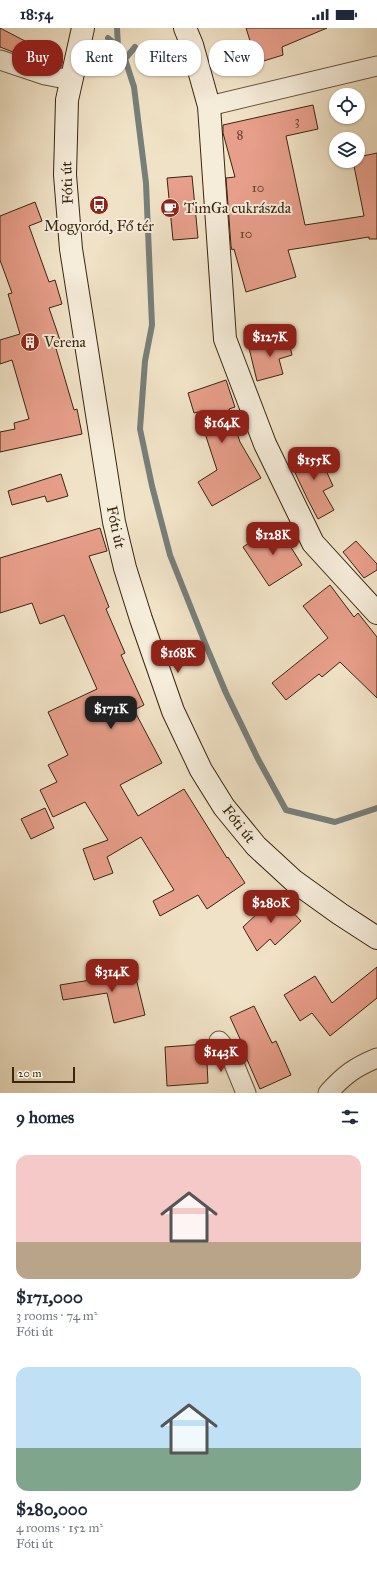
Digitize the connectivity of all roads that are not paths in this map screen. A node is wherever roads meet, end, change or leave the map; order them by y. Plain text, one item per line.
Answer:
1 (83, 28) edge
2 (185, 28) edge
3 (0, 60) edge
4 (377, 66) edge
5 (71, 80) junction
6 (209, 106) junction
7 (377, 613) edge
8 (377, 938) edge
9 (219, 1041) dead end
10 (377, 1058) edge
11 (246, 1093) edge
12 (328, 1093) edge

1 - 5 main road, Fóti út
2 - 6 main road
3 - 5 street
4 - 6 street
5 - 8 main road, Fóti út
6 - 7 main road
9 - 11 street
10 - 12 street

